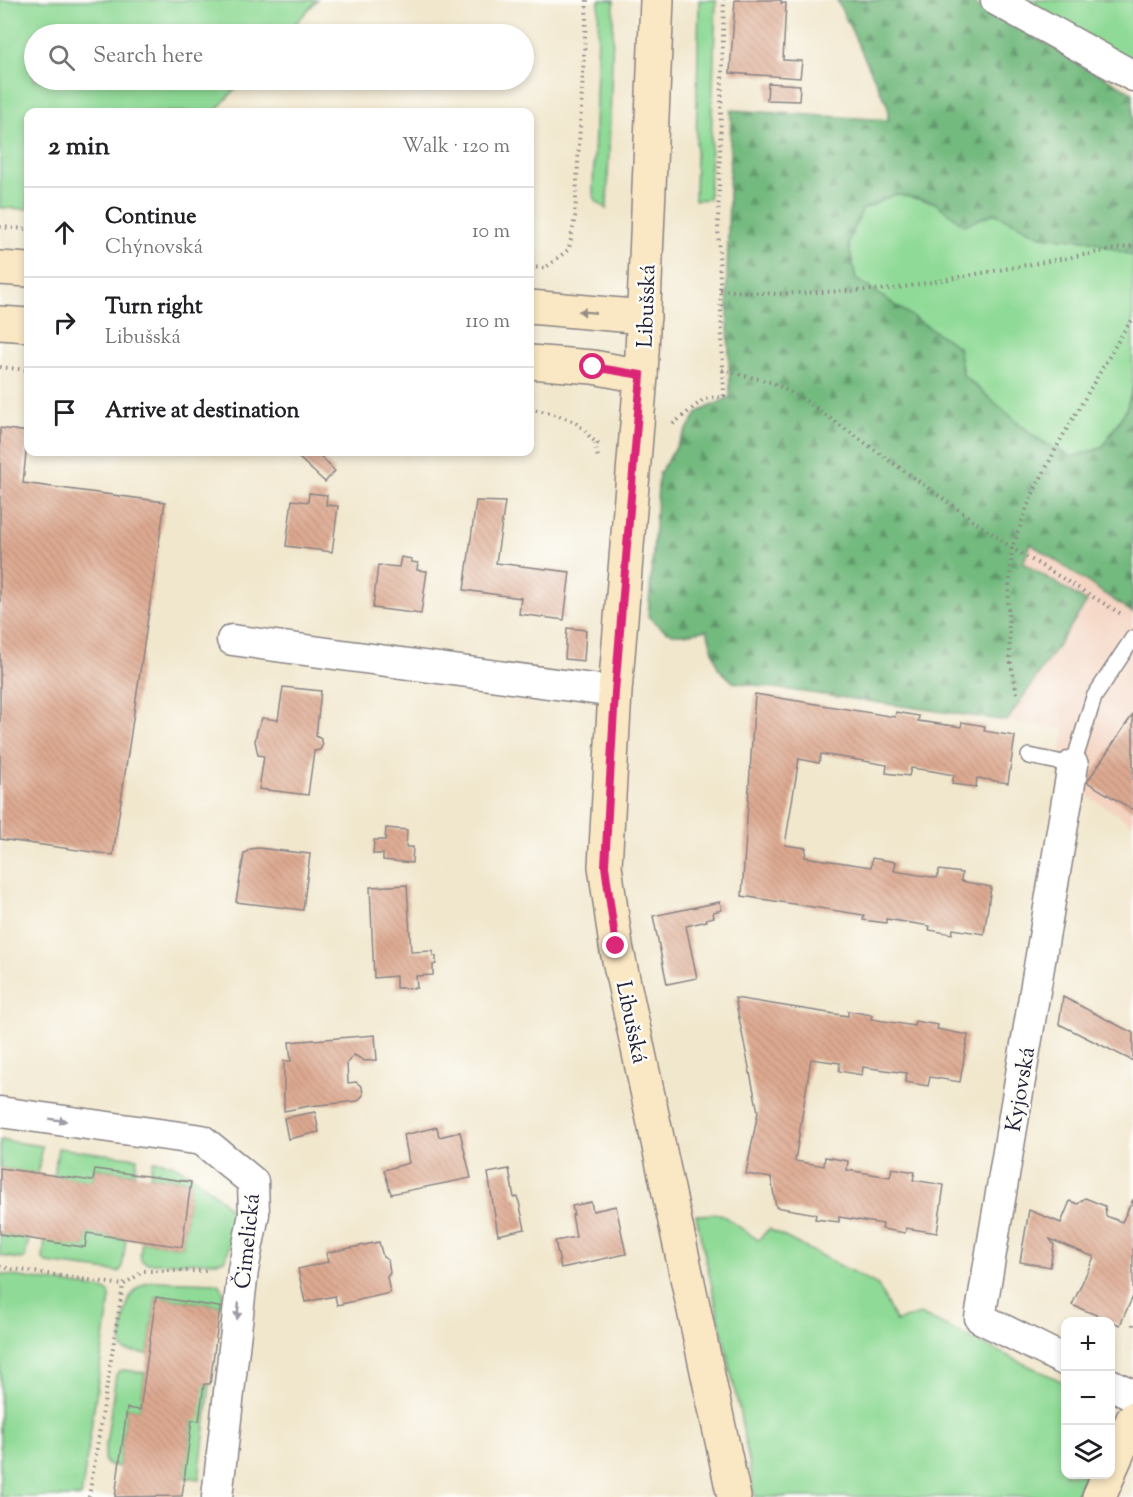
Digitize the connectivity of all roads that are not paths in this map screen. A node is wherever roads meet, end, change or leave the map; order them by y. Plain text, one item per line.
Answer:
1 (657, 0) edge
2 (996, 0) edge
3 (1133, 76) edge
4 (0, 268) edge
5 (24, 270) edge
6 (534, 307) edge
7 (644, 317) junction
8 (0, 323) edge
9 (24, 325) edge
10 (534, 362) edge
11 (641, 375) junction
12 (1133, 638) edge
13 (232, 640) dead end
14 (615, 692) junction
15 (1029, 756) dead end
16 (1073, 765) junction
17 (0, 1112) edge
18 (1061, 1359) edge
19 (1115, 1386) edge
20 (1133, 1395) edge
21 (1133, 1419) edge
22 (1115, 1459) edge
23 (1107, 1479) edge
24 (217, 1497) edge
25 (734, 1497) edge
26 (1099, 1497) edge

1 - 7 street, Libušská
2 - 3 street
4 - 5 street
7 -> 6 street
7 - 11 street, Libušská
8 - 9 street
10 - 11 street
11 - 14 street, Libušská
12 - 16 lane
13 - 14 street
14 - 25 street, Libušská
15 - 16 lane
16 - 18 street, Kyjovská
17 -> 24 street, Čimelická
19 - 20 street
21 - 22 street
23 - 26 street

